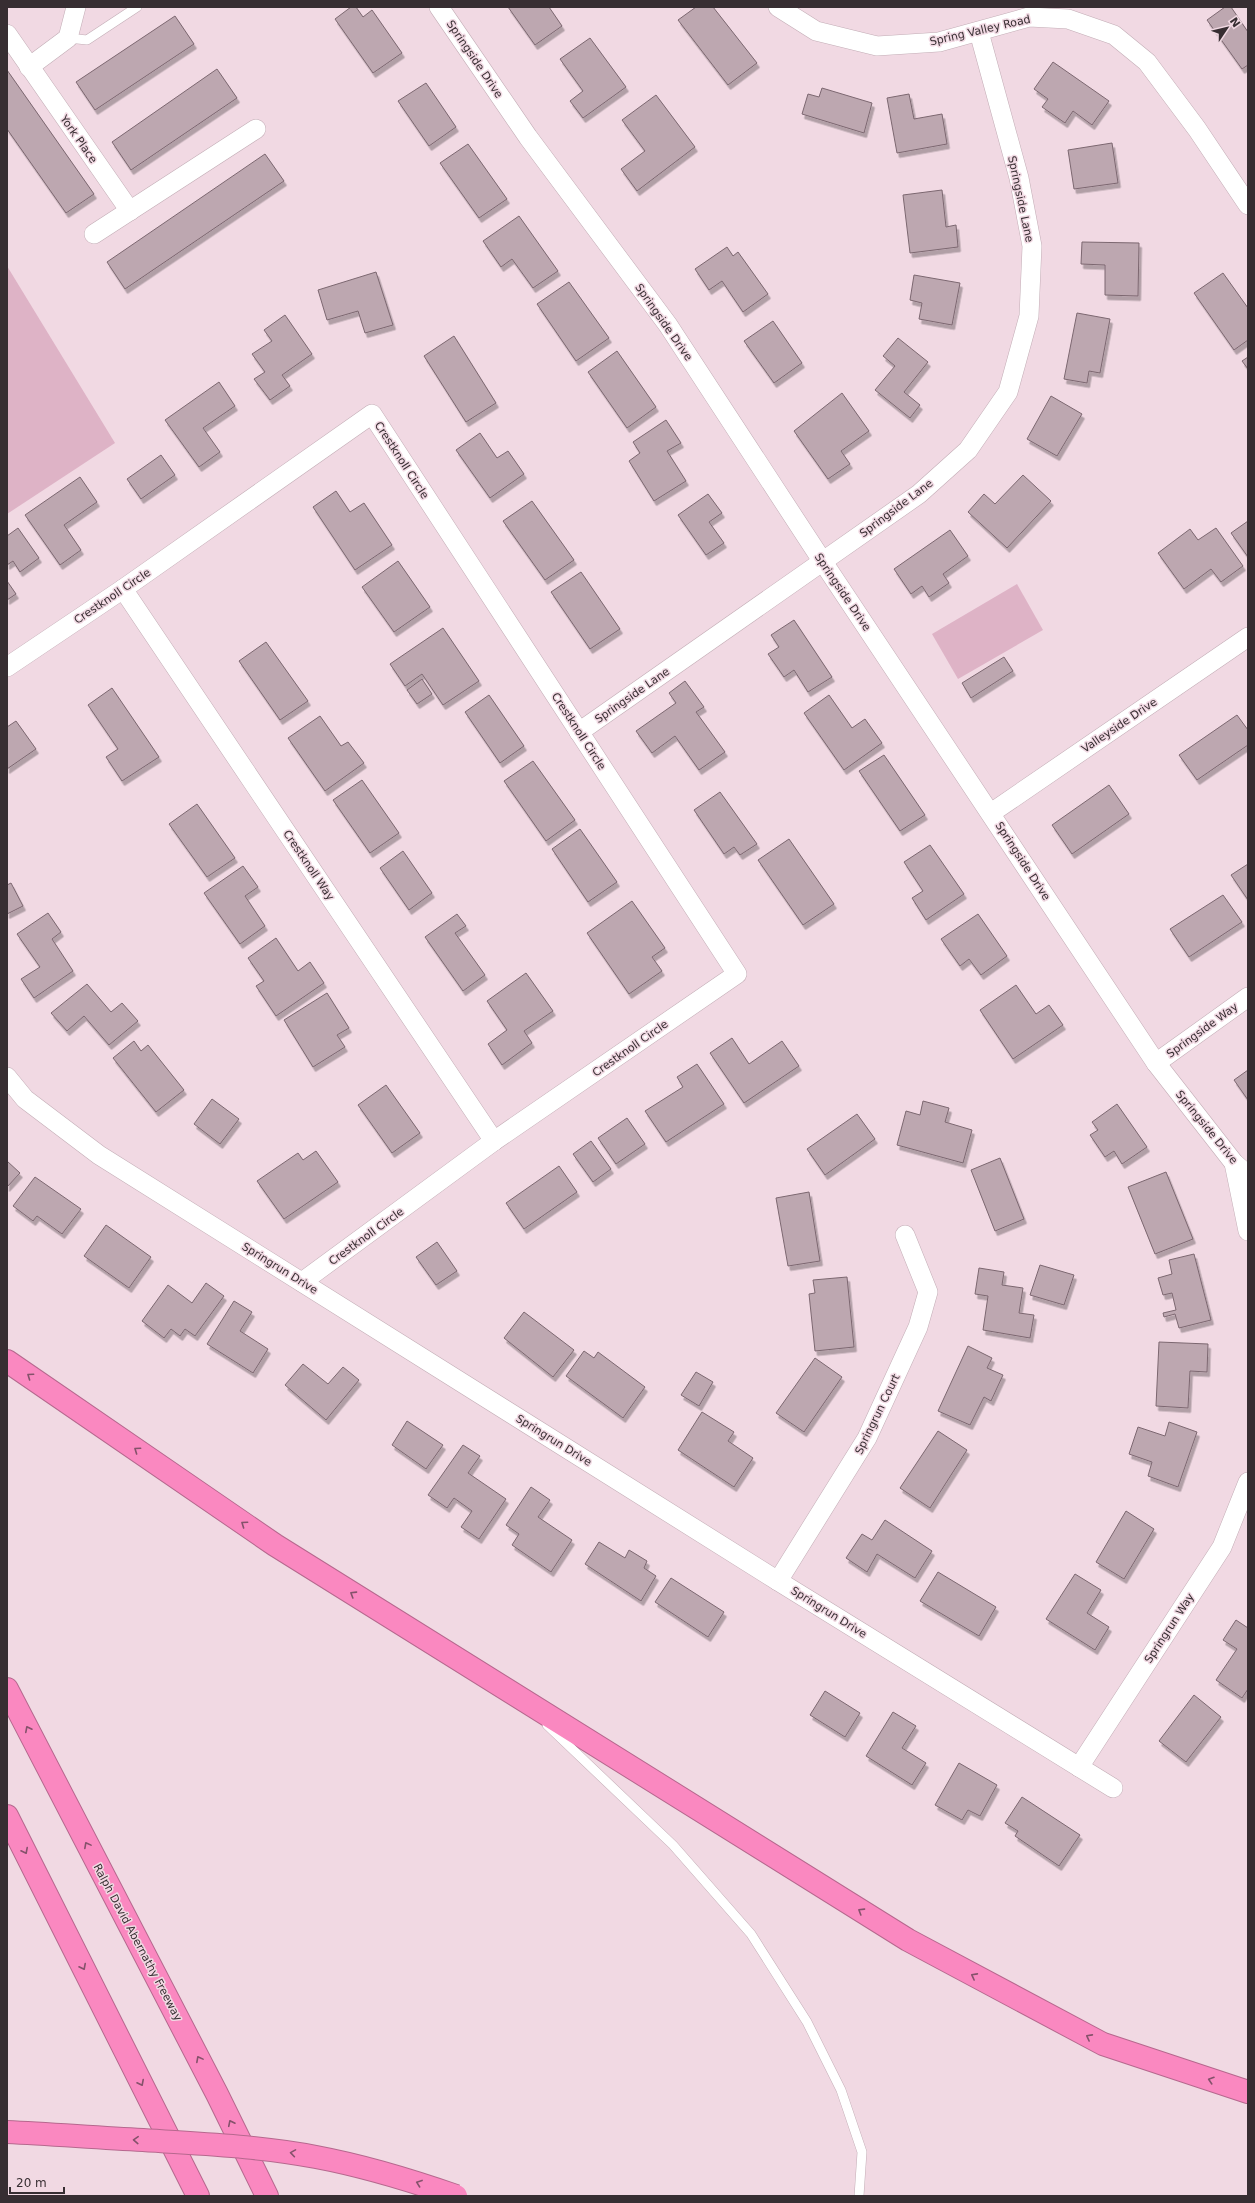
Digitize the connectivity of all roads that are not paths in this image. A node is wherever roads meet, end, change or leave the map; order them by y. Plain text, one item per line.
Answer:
1 (76, 7) edge
2 (137, 7) edge
3 (439, 7) edge
4 (778, 7) edge
5 (979, 32) junction
6 (7, 34) edge
7 (68, 38) junction
8 (28, 67) junction
9 (256, 129) dead end
10 (1248, 205) edge
11 (130, 211) junction
12 (94, 234) dead end
13 (823, 562) junction
14 (123, 589) junction
15 (1248, 637) edge
16 (7, 667) edge
17 (579, 732) junction
18 (991, 813) junction
19 (1248, 997) edge
20 (1156, 1063) junction
21 (7, 1077) edge
22 (494, 1141) junction
23 (1241, 1169) edge
24 (1248, 1231) edge
25 (905, 1235) dead end
26 (302, 1282) junction
27 (7, 1361) edge
28 (1248, 1482) edge
29 (778, 1581) junction
30 (7, 1688) edge
31 (518, 1697) junction
32 (1079, 1767) junction
33 (1113, 1788) dead end
34 (7, 1816) edge
35 (1248, 2092) edge
36 (7, 2132) edge
37 (198, 2196) edge
38 (267, 2196) edge
39 (456, 2196) edge
40 (859, 2196) edge

1 - 7 street
2 - 7 lane
3 - 13 street, Springside Drive
4 - 5 street, Spring Valley Road
5 - 10 street, Spring Valley Road
5 - 13 street, Springside Lane
6 - 8 street, York Place
7 - 8 street
8 - 11 street, York Place
9 - 11 street
11 - 12 street
13 - 17 street, Springside Lane
13 - 18 street, Springside Drive
14 - 16 street, Crestknoll Circle
14 - 17 street, Crestknoll Circle
14 - 22 street, Crestknoll Way
15 - 18 street, Valleyside Drive
17 - 22 street, Crestknoll Circle
18 - 20 street, Springside Drive
19 - 20 street, Springside Way
20 - 23 street, Springside Drive
21 - 26 street, Springrun Drive
22 - 26 street, Crestknoll Circle
23 - 24 street
25 - 29 street, Springrun Court
26 - 29 street, Springrun Drive
31 -> 27 highway
28 - 32 street, Springrun Way
29 - 32 street, Springrun Drive
38 -> 30 highway, Ralph David Abernathy Freeway
35 -> 31 highway
31 - 40 lane
32 - 33 street, Springrun Drive
34 -> 37 highway
39 -> 36 highway, bridge

